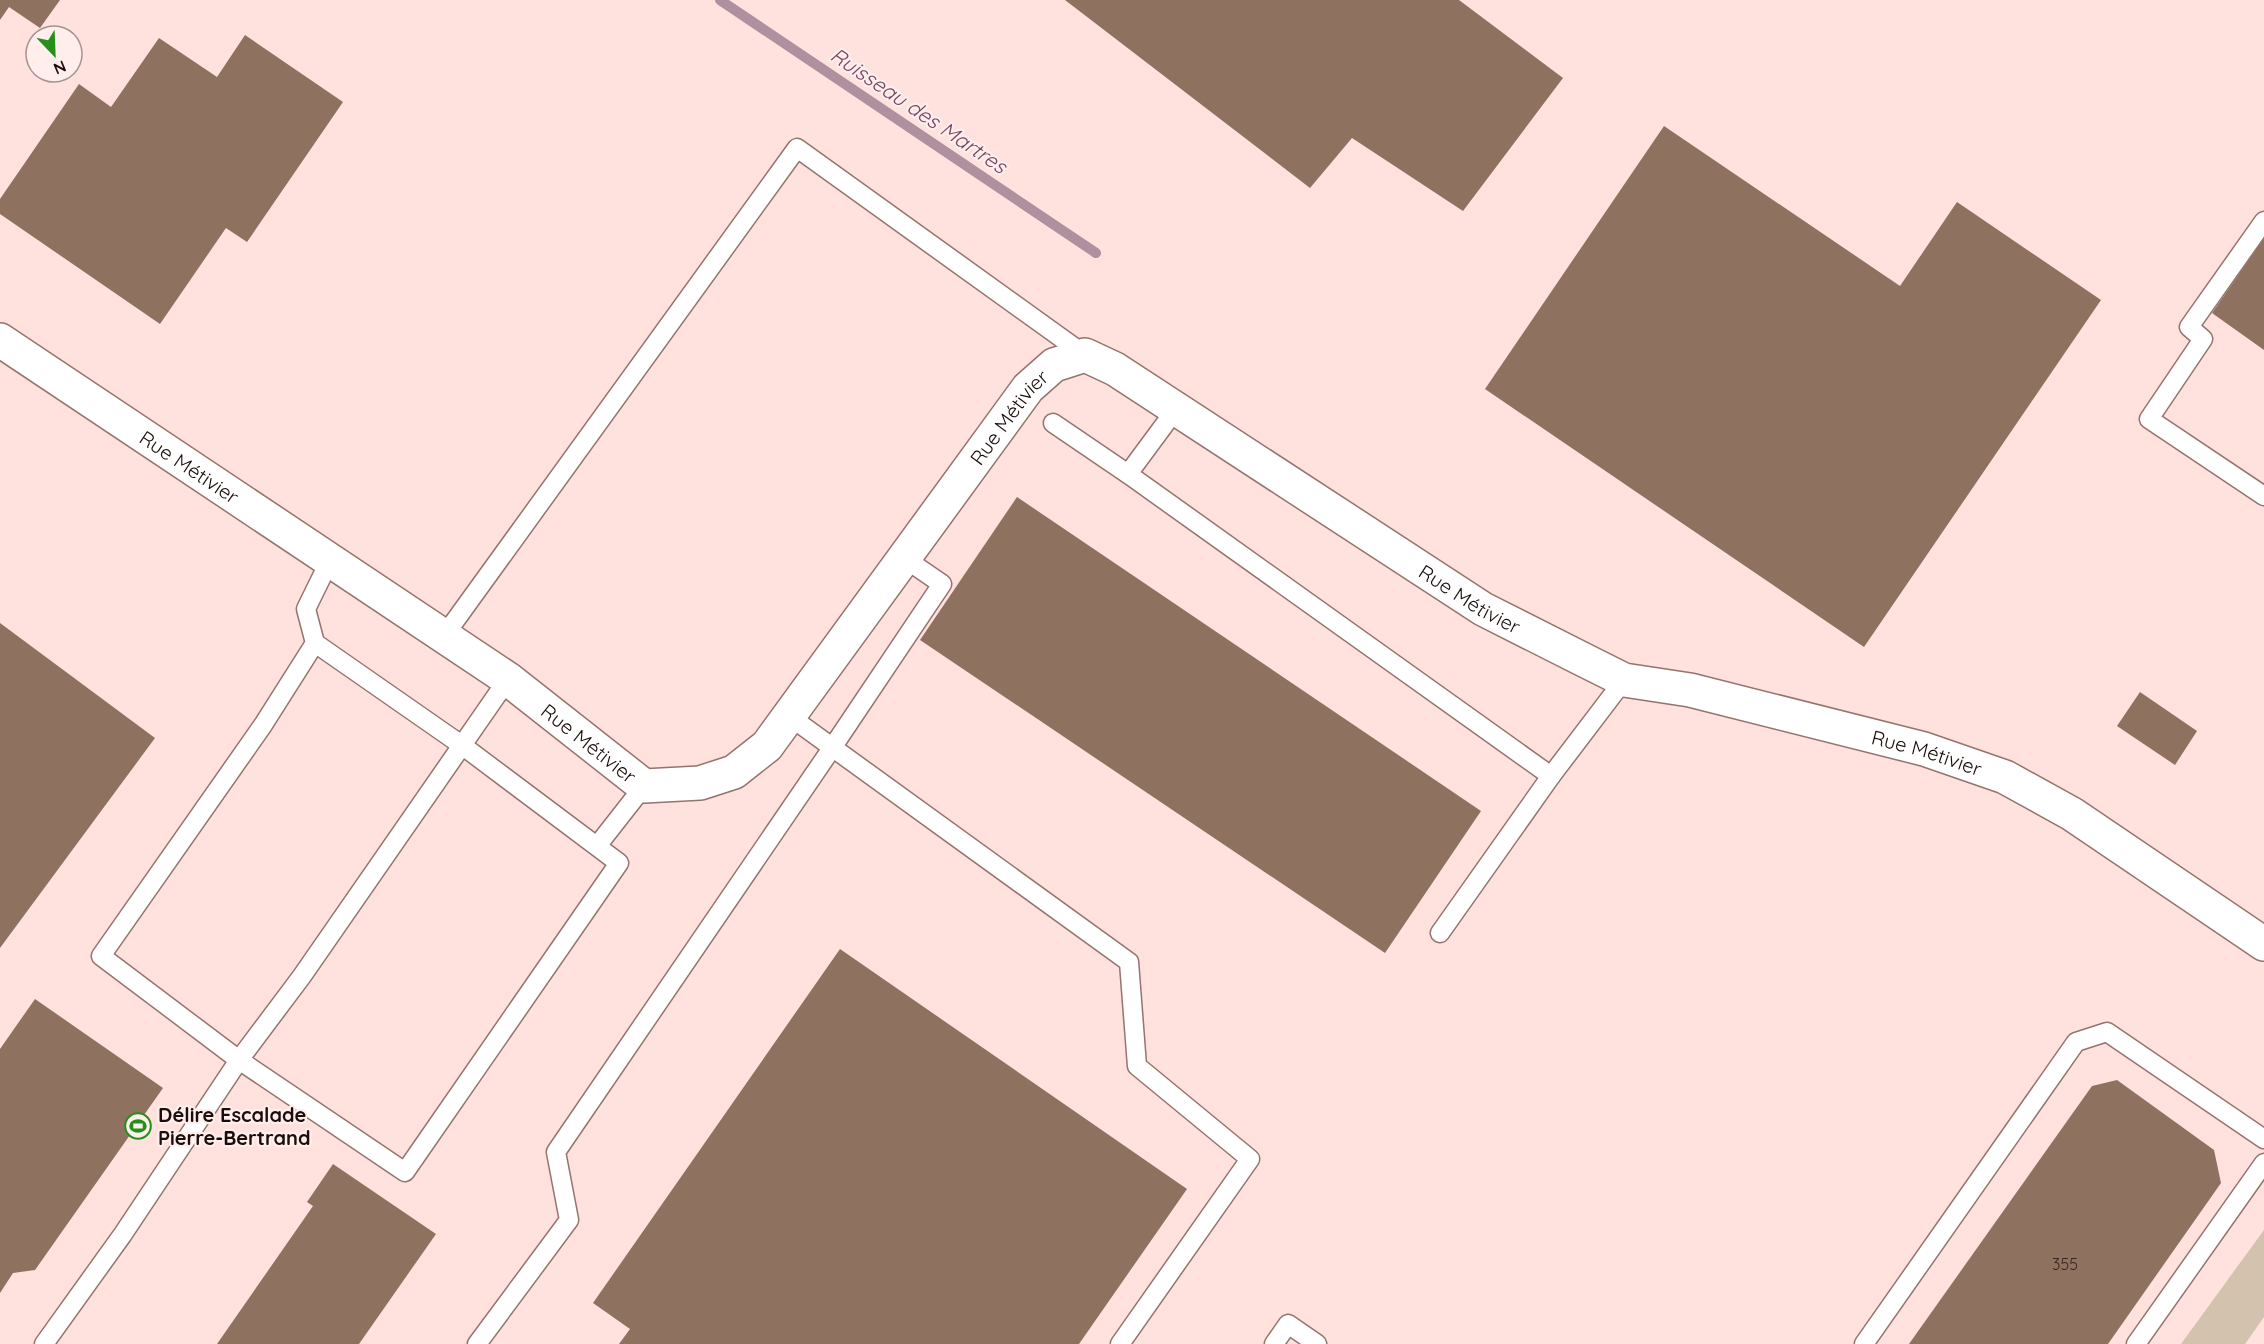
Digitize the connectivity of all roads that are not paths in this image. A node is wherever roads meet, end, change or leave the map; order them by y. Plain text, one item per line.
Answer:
1 (2264, 221) edge
2 (0, 340) edge
3 (1085, 355) junction
4 (1176, 409) junction
5 (1053, 423) dead end
6 (1128, 474) junction
7 (2264, 496) edge
8 (904, 558) junction
9 (330, 560) junction
10 (444, 636) junction
11 (315, 643) junction
12 (508, 679) junction
13 (1624, 680) junction
14 (789, 716) junction
15 (462, 747) junction
16 (832, 748) junction
17 (1551, 776) junction
18 (644, 786) junction
19 (597, 846) junction
20 (1440, 933) dead end
21 (2264, 944) edge
22 (239, 1060) junction
23 (2264, 1139) edge
24 (2264, 1163) edge
25 (44, 1344) edge
26 (477, 1344) edge
27 (1120, 1344) edge
28 (1274, 1344) edge
29 (1317, 1344) edge
30 (1864, 1344) edge
31 (2136, 1344) edge

1 - 7 lane
2 - 9 street, Rue Métivier
3 - 4 street, Rue Métivier
3 - 8 street, Rue Métivier
3 - 10 lane
4 - 6 lane
4 - 13 street, Rue Métivier
5 - 6 lane
6 - 17 lane
8 - 14 street, Rue Métivier
8 - 16 lane
9 - 10 street, Rue Métivier
9 - 11 lane
10 - 12 street, Rue Métivier
11 - 15 lane
11 - 22 lane
12 - 15 lane
12 - 18 street, Rue Métivier
13 - 17 lane
13 - 21 street, Rue Métivier
14 - 16 lane
14 - 18 street, Rue Métivier
15 - 19 lane
15 - 22 lane
16 - 26 lane
16 - 27 lane
17 - 20 lane
18 - 19 lane
19 - 22 lane
22 - 25 lane
23 - 30 lane
24 - 31 lane
28 - 29 lane

